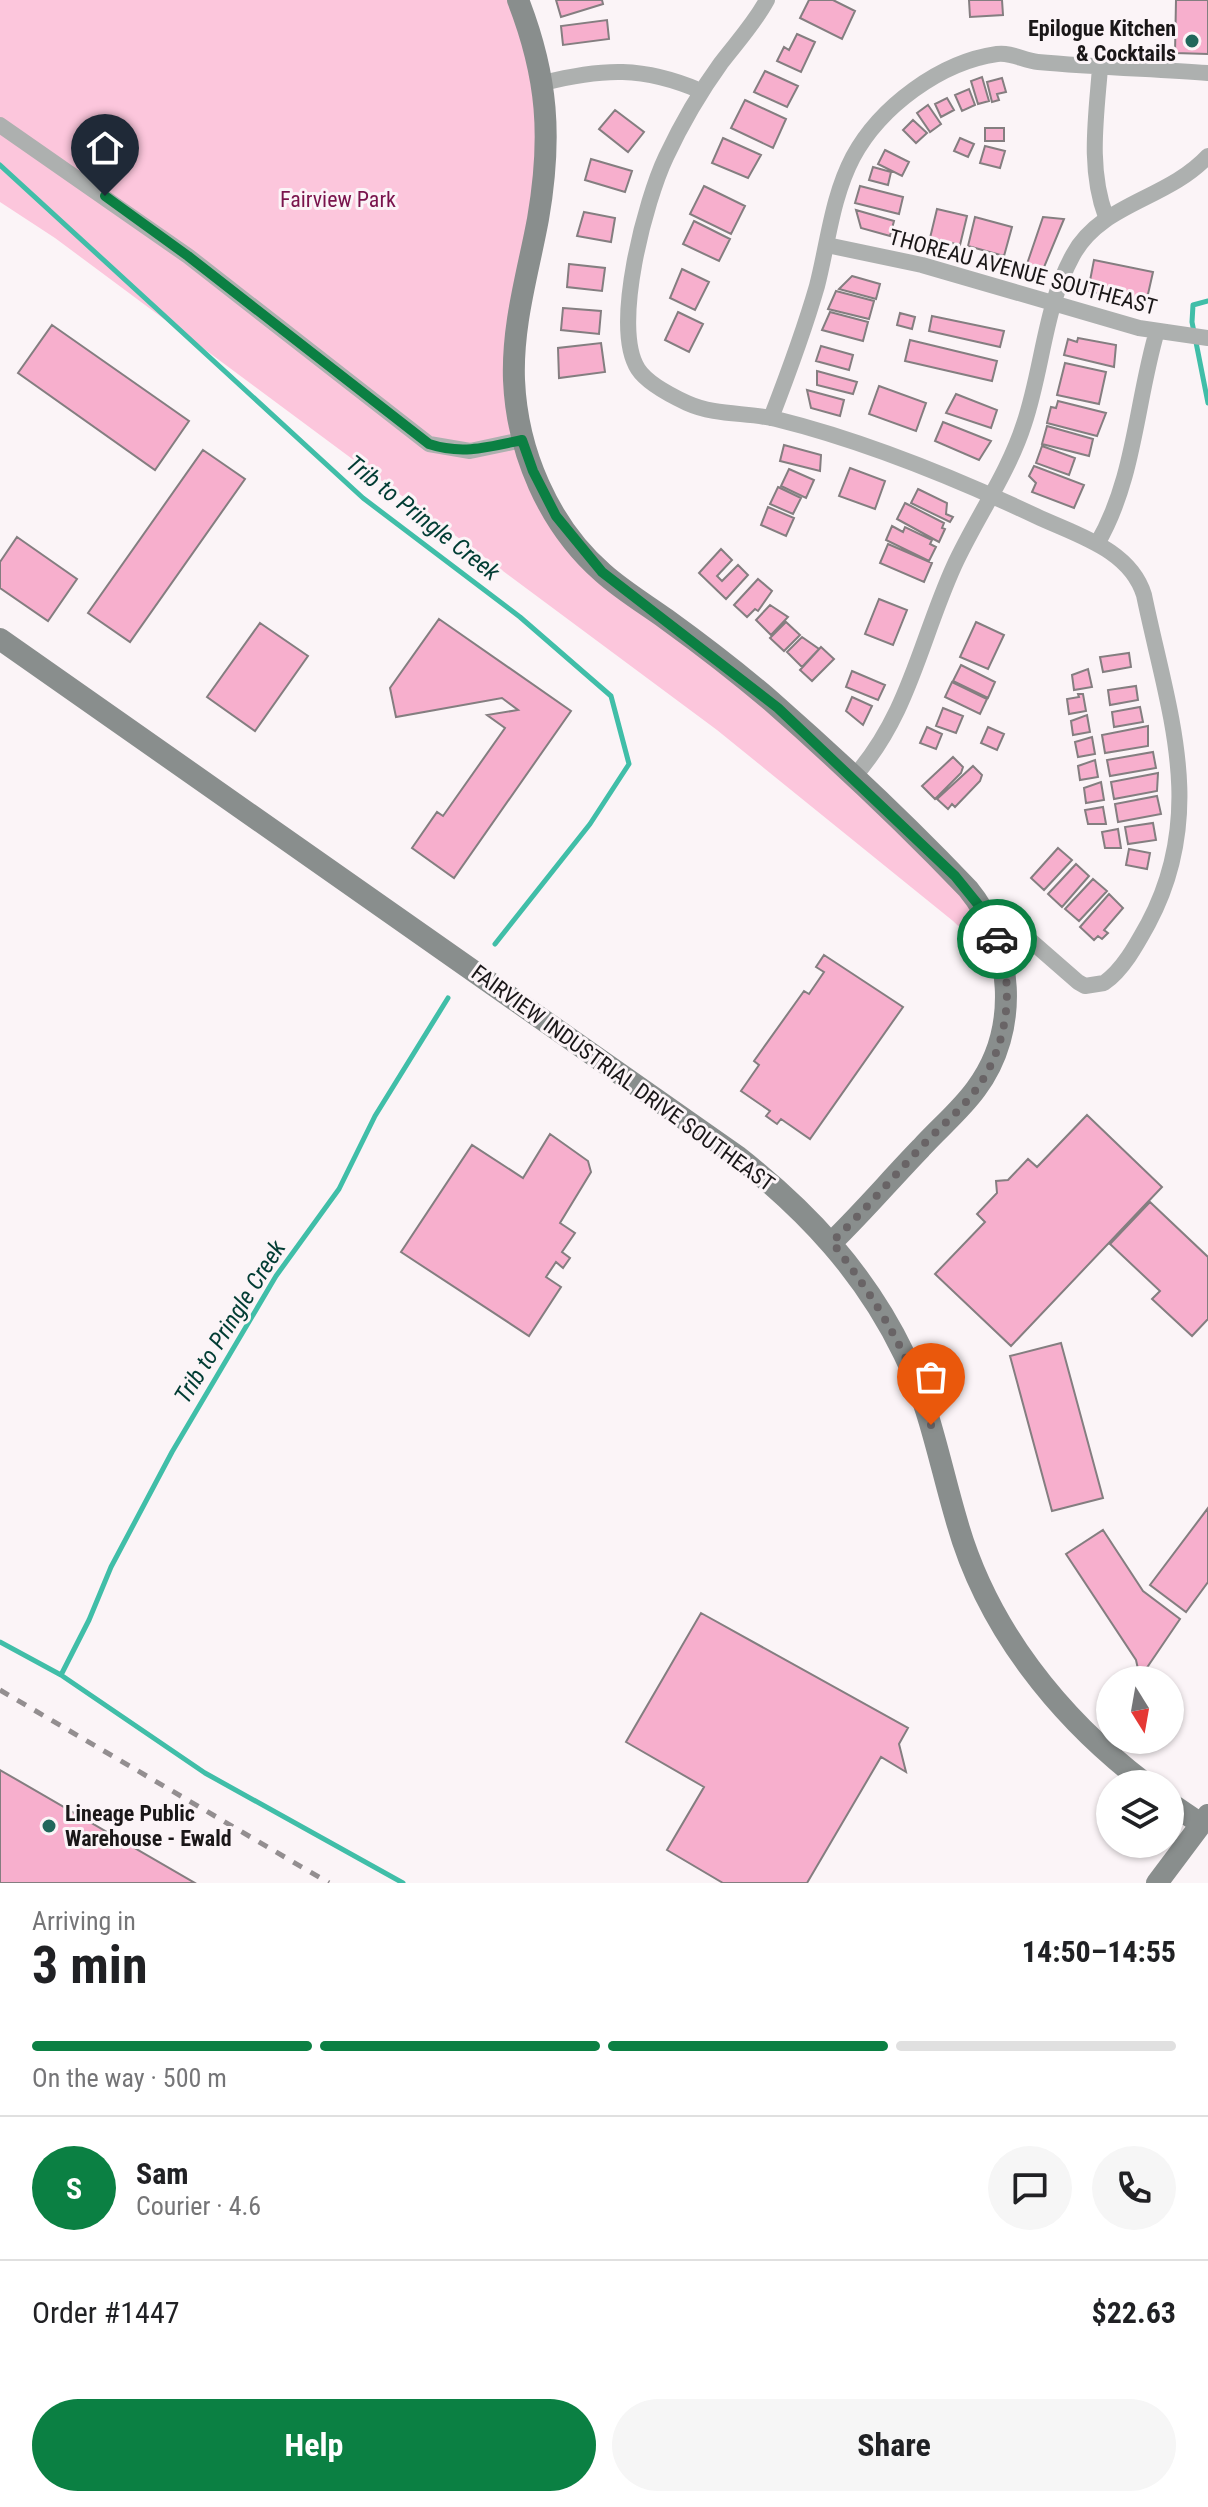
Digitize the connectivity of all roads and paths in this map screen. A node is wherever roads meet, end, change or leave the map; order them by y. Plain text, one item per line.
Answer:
1 (518, 0) edge
2 (767, 0) edge
3 (1100, 68) junction
4 (1208, 73) edge
5 (543, 83) junction
6 (701, 91) junction
7 (0, 125) edge
8 (1208, 156) edge
9 (1106, 217) junction
10 (827, 245) junction
11 (1053, 304) junction
12 (1165, 333) junction
13 (1208, 338) edge
14 (771, 418) junction
15 (522, 440) junction
16 (991, 495) junction
17 (1097, 544) junction
18 (0, 639) edge
19 (853, 778) junction
20 (1000, 946) junction
21 (832, 1242) junction
22 (1130, 1770) edge
23 (1184, 1810) edge
24 (1205, 1820) edge
25 (1157, 1883) edge

1 - 5 main road
2 - 6 street
3 - 4 street
3 - 9 street
3 - 10 street
5 - 6 street
5 - 15 main road
6 - 14 street
7 - 15 street
8 - 9 street
9 - 11 street
10 - 11 street, THOREAU AVENUE SOUTHEAST
10 - 14 street
11 - 12 street, THOREAU AVENUE SOUTHEAST
11 - 16 street
12 - 13 street, THOREAU AVENUE SOUTHEAST
12 - 17 street
14 - 16 street
15 - 19 main road
16 - 17 street
16 - 19 street
17 - 20 street
18 - 21 main road, FAIRVIEW INDUSTRIAL DRIVE SOUTHEAST
19 - 20 main road
20 - 21 main road
21 - 22 main road, FAIRVIEW INDUSTRIAL DRIVE SOUTHEAST
23 - 24 main road
24 - 25 main road

